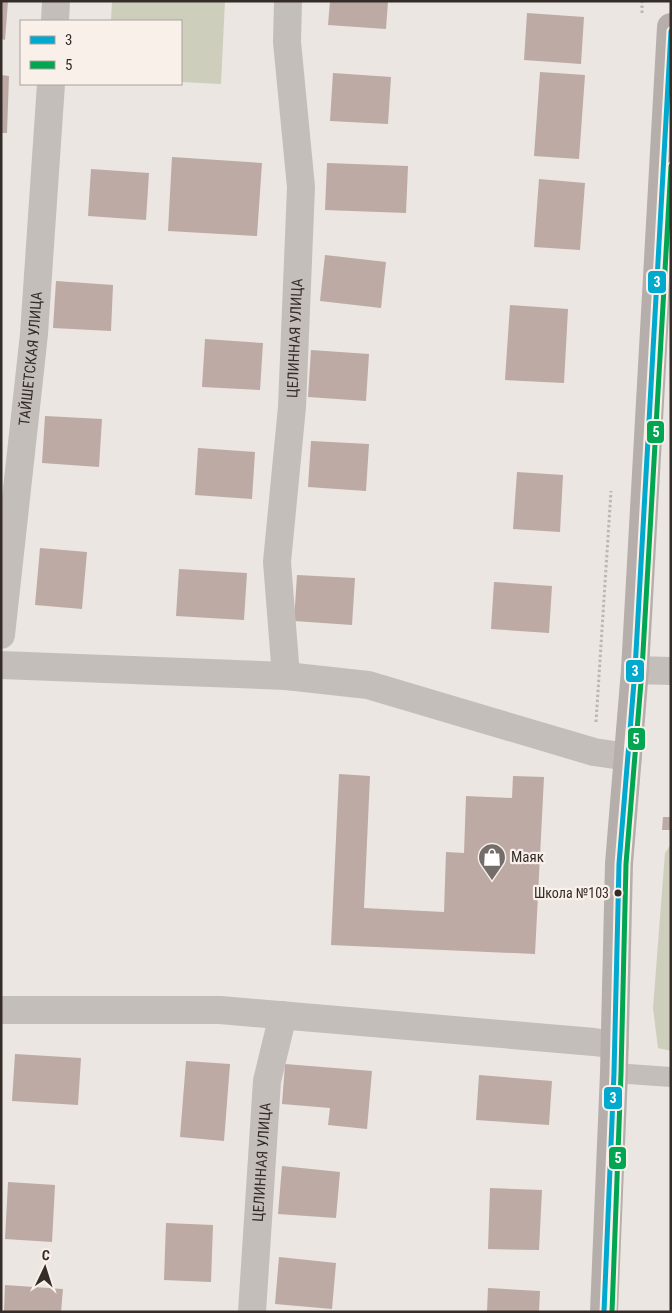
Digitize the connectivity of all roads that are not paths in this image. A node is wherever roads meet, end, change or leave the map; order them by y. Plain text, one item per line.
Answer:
1 (56, 1) edge
2 (288, 1) edge
3 (55, 20) edge
4 (671, 27) edge
5 (51, 85) edge
6 (662, 350) edge
7 (1, 635) edge
8 (1, 665) edge
9 (635, 670) junction
10 (671, 671) edge
11 (286, 676) junction
12 (628, 757) junction
13 (1, 1010) edge
14 (283, 1015) junction
15 (615, 1045) junction
16 (614, 1073) junction
17 (671, 1078) edge
18 (252, 1312) edge
19 (604, 1312) edge

1 - 3 street
2 - 11 street, ЦЕЛИННАЯ УЛИЦА
4 - 6 street
5 - 7 street, ТАЙШЕТСКАЯ УЛИЦА
6 - 9 street
8 - 11 street
9 - 10 street
9 - 12 street
11 - 12 street
12 - 15 street
13 - 14 street
14 - 15 street
14 - 18 street, ЦЕЛИННАЯ УЛИЦА
15 - 16 street
16 - 17 lane
16 - 19 street

